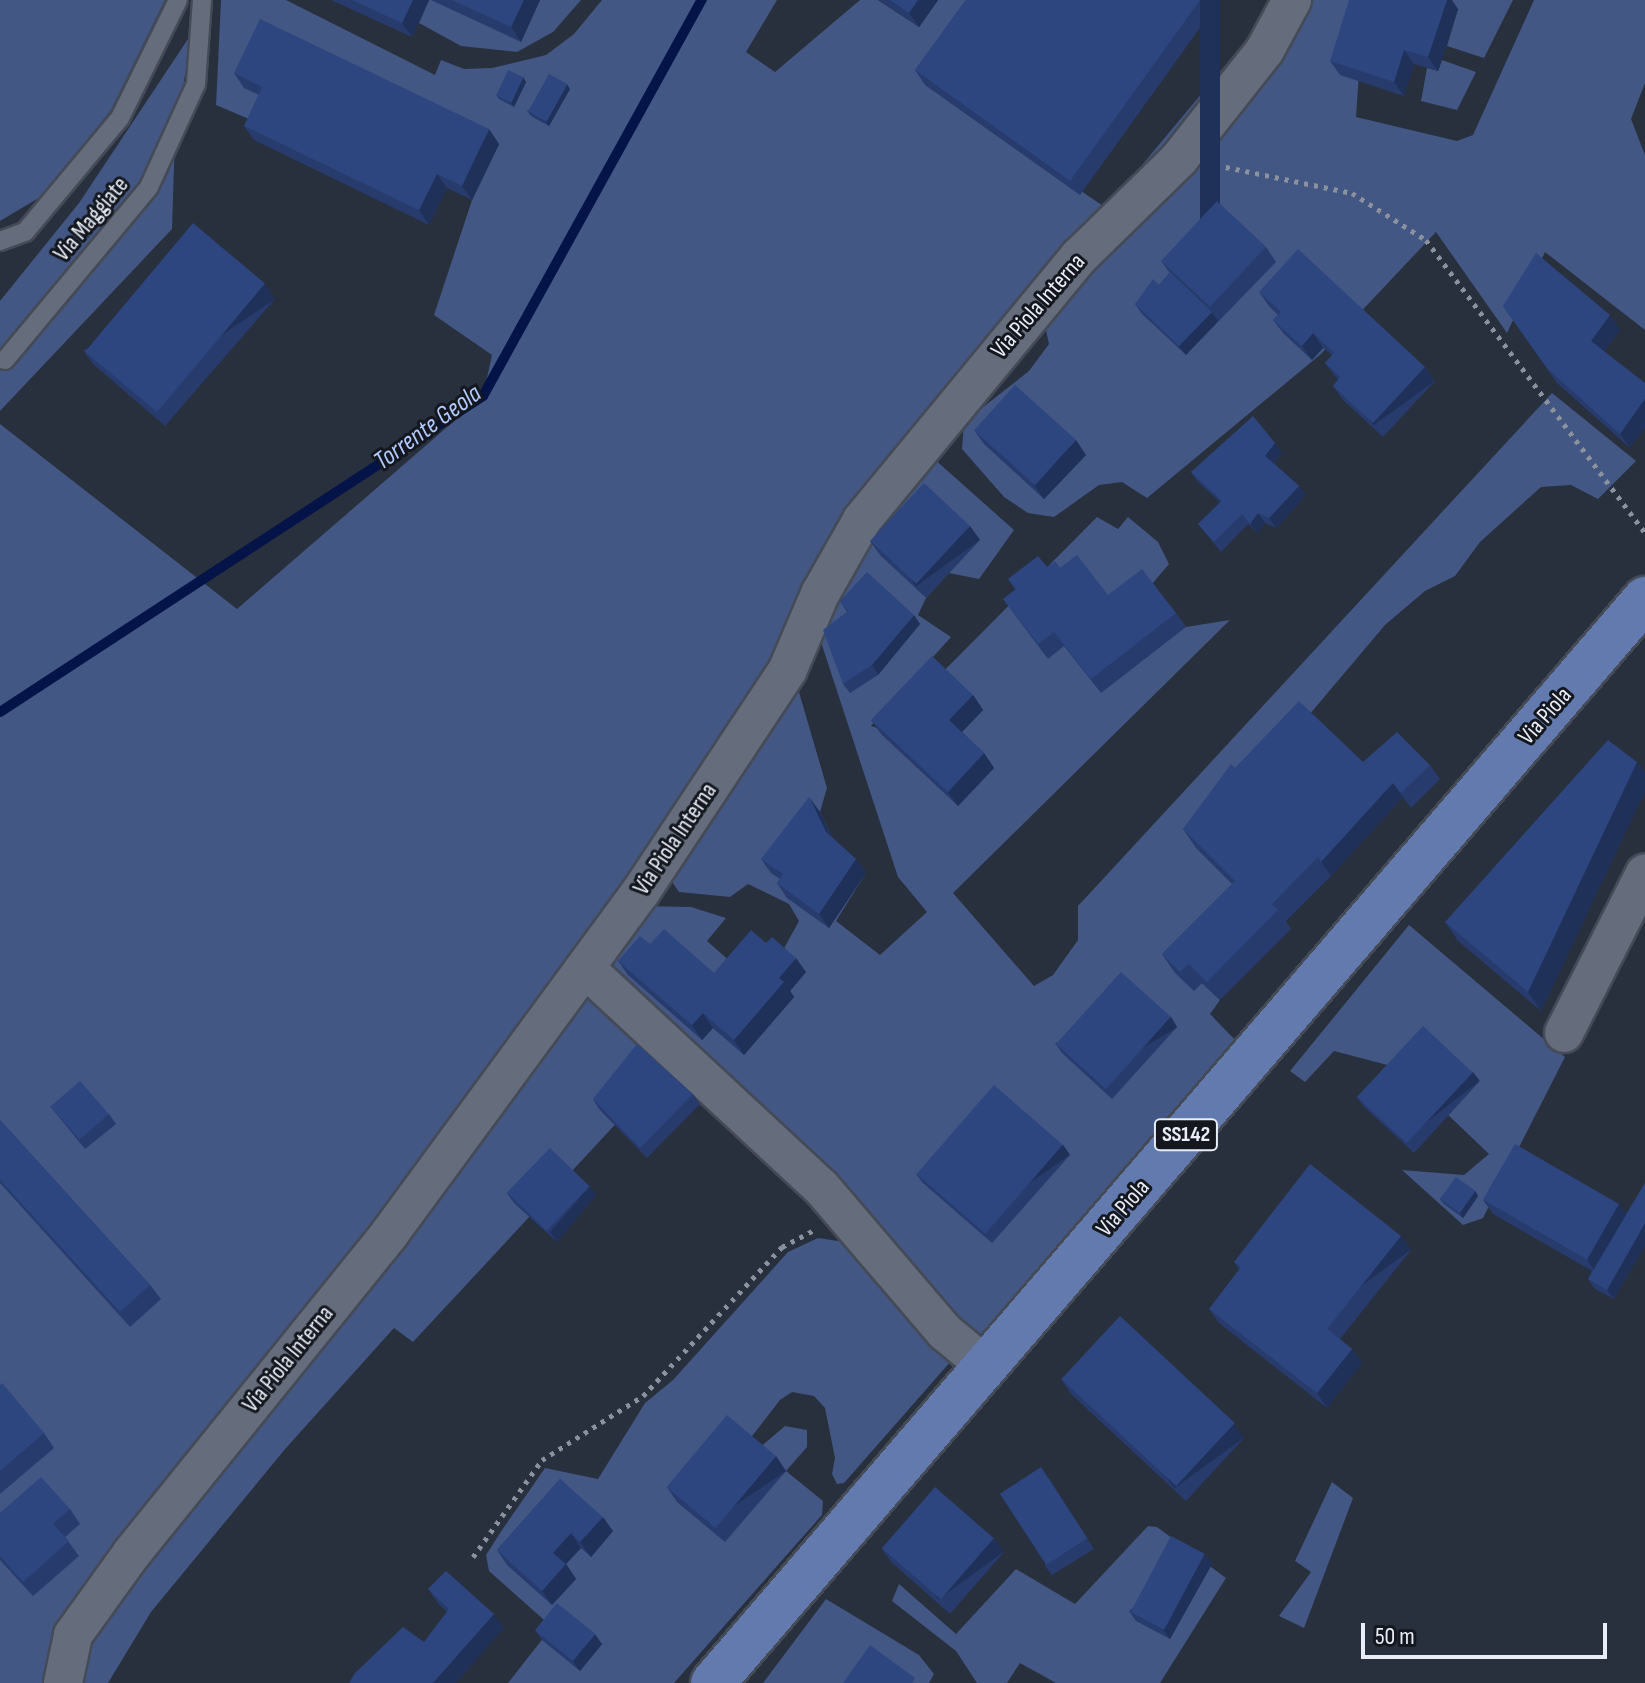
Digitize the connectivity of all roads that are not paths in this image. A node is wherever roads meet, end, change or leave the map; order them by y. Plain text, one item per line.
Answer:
1 (178, 0) edge
2 (202, 0) edge
3 (1292, 0) edge
4 (0, 241) edge
5 (5, 360) dead end
6 (1645, 599) edge
7 (1645, 873) edge
8 (585, 968) junction
9 (1564, 1033) dead end
10 (987, 1367) junction
11 (720, 1679) edge
12 (62, 1683) edge

1 - 4 lane, Via Maggiate
2 - 5 lane, Via Maggiate
3 - 8 street, Via Piola Interna
6 - 10 main road, Via Piola / SS142
7 - 9 street
8 - 10 street
8 - 12 street, Via Piola Interna
10 - 11 main road, Via Piola / SS142

